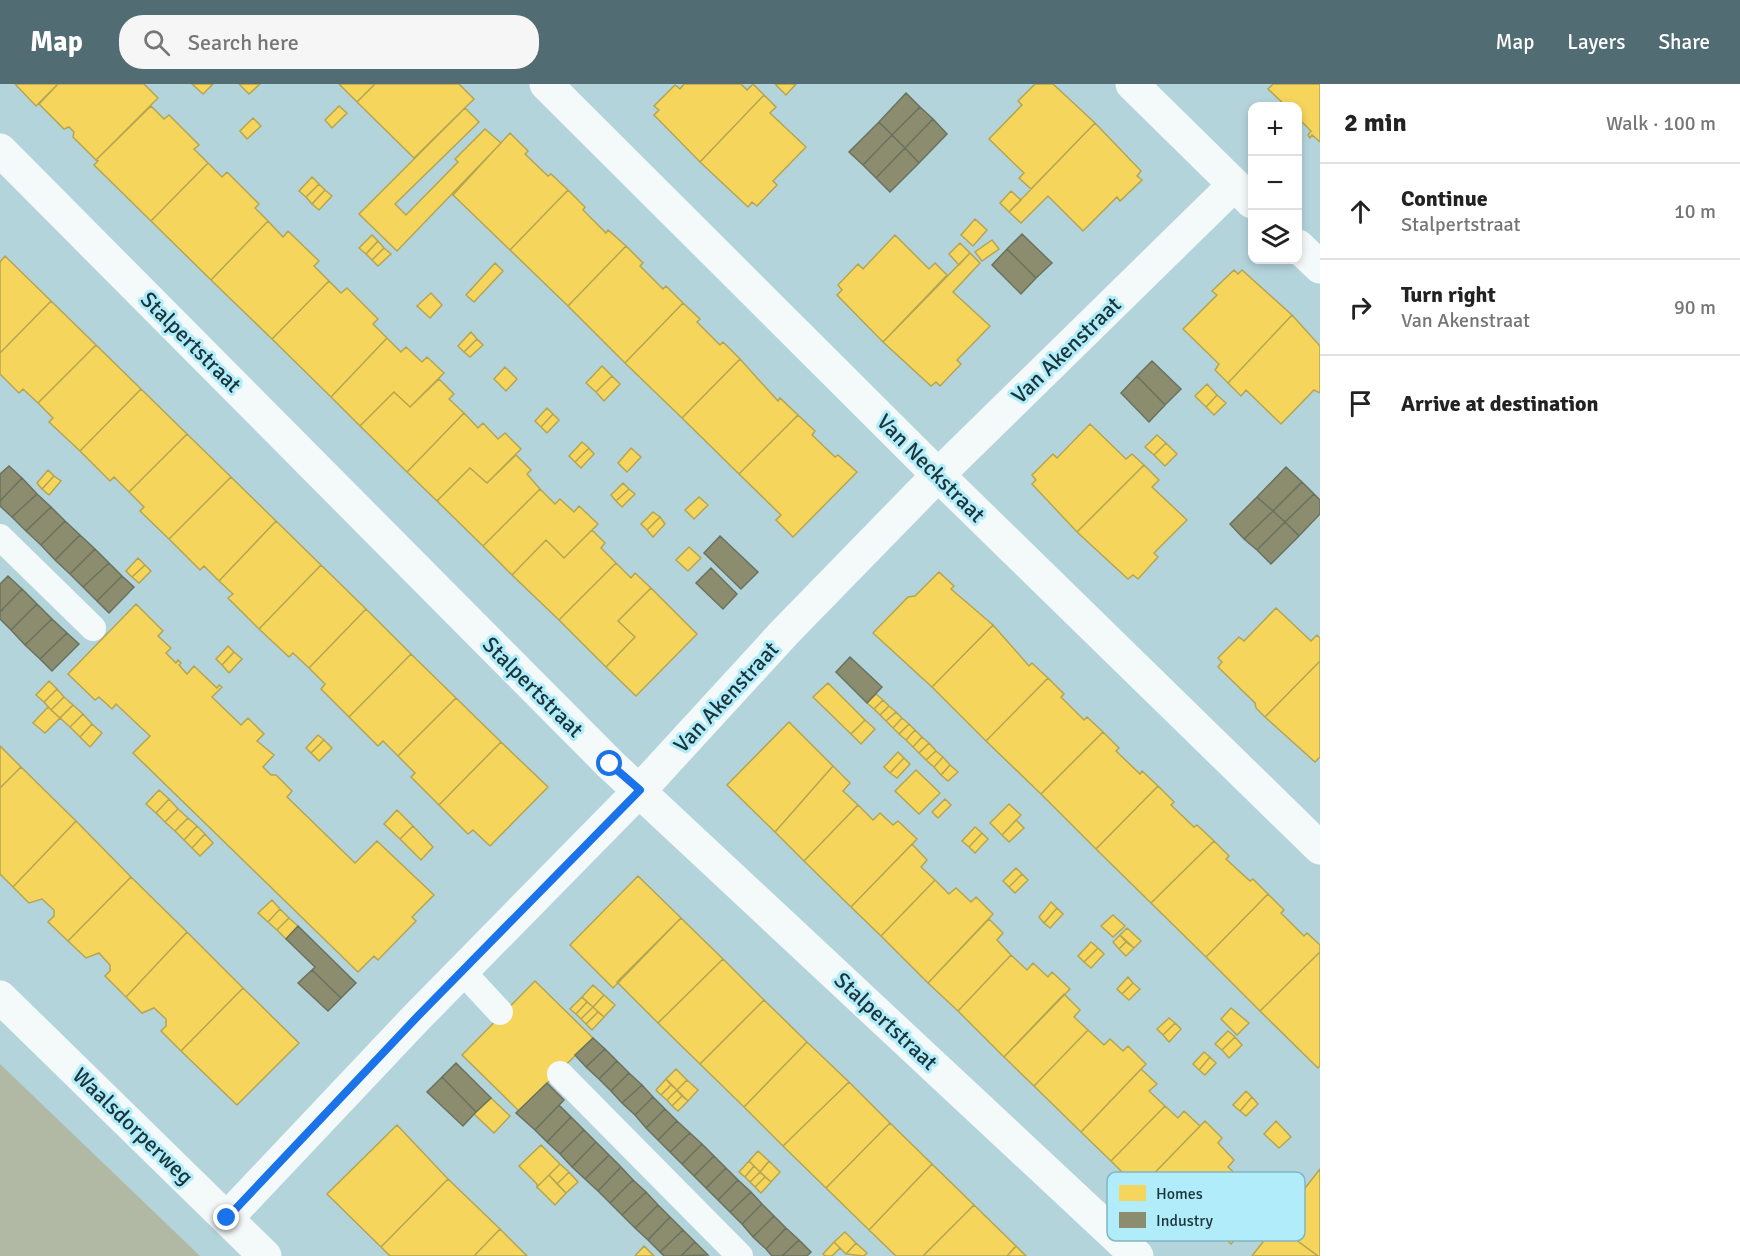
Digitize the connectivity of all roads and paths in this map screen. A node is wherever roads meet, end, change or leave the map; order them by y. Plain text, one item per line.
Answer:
1 (546, 84) edge
2 (1132, 84) edge
3 (0, 150) edge
4 (1243, 194) edge
5 (1302, 250) edge
6 (1320, 267) edge
7 (938, 475) junction
8 (0, 537) edge
9 (93, 628) dead end
10 (640, 790) junction
11 (1320, 848) edge
12 (462, 971) junction
13 (0, 997) edge
14 (500, 1012) dead end
15 (560, 1074) dead end
16 (227, 1218) junction
17 (1107, 1228) edge
18 (1121, 1241) edge
19 (265, 1256) edge
20 (740, 1256) edge
21 (1137, 1256) edge

1 - 7 street, Van Neckstraat
2 - 4 street
3 - 10 street, Stalpertstraat
4 - 7 street, Van Akenstraat
5 - 6 street
7 - 10 street, Van Akenstraat
7 - 11 street, Van Neckstraat
8 - 9 lane
10 - 12 street, Van Akenstraat
10 - 17 street, Stalpertstraat
12 - 14 lane
12 - 16 street, Van Akenstraat
13 - 16 street, Waalsdorperweg
15 - 20 lane
16 - 19 street, Waalsdorperweg
18 - 21 street, Stalpertstraat

